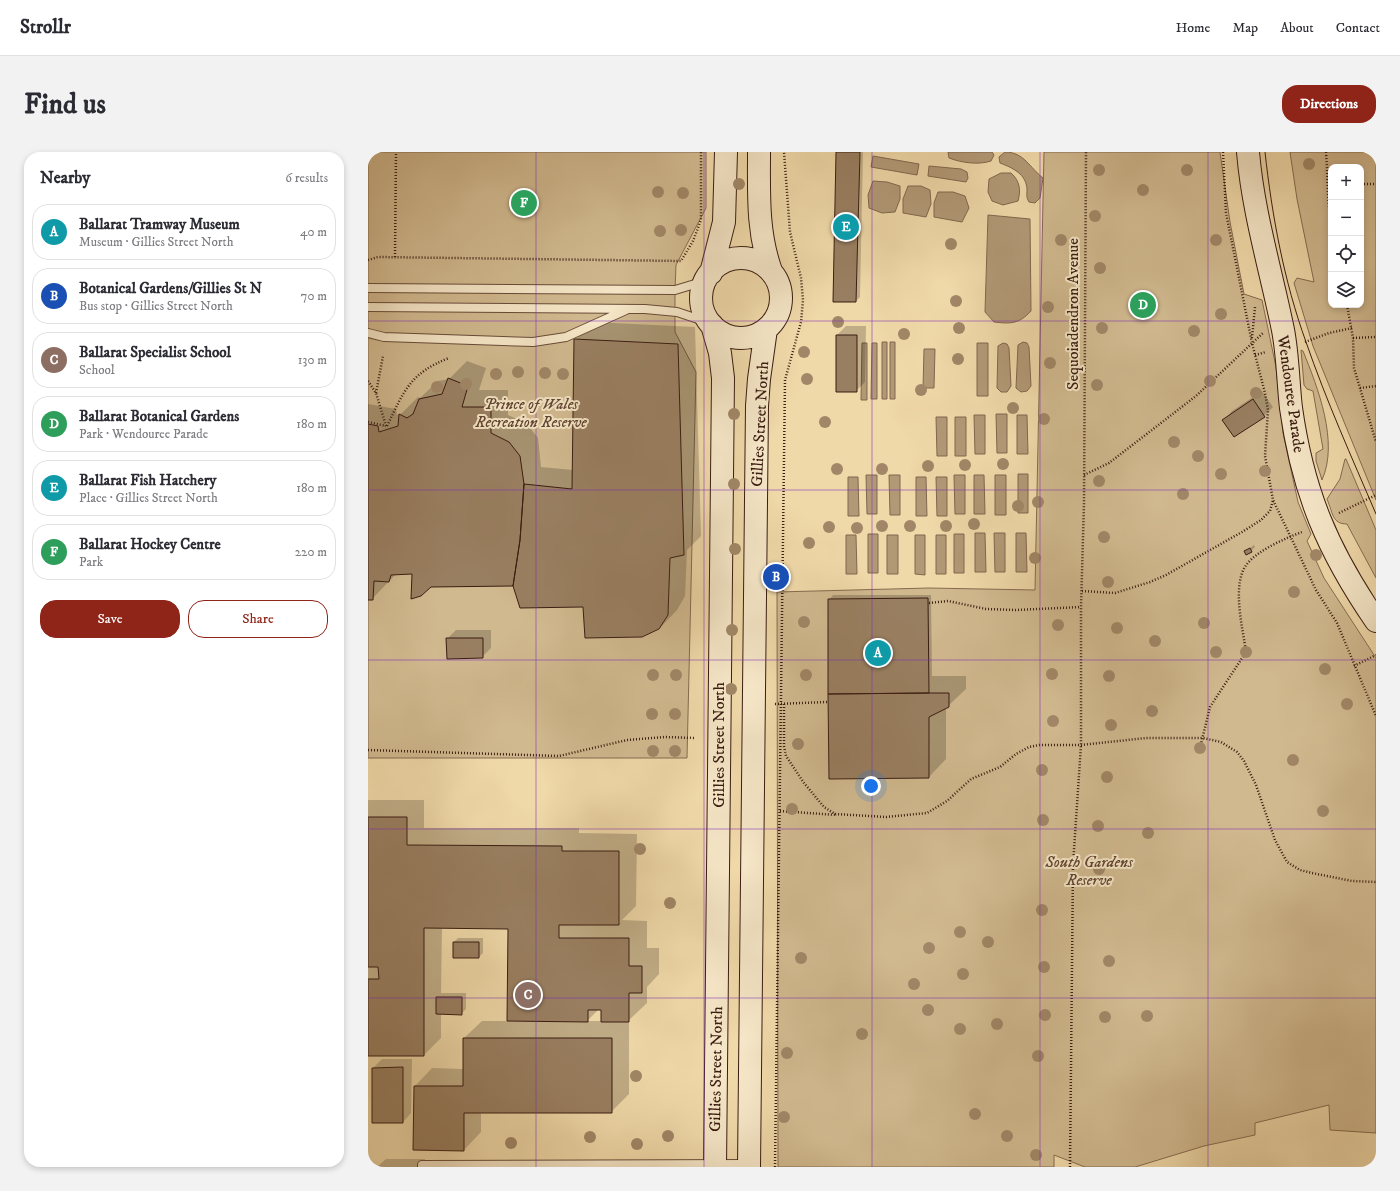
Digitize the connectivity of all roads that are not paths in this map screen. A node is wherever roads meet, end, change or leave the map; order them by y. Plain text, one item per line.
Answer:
1 (726, 152) edge
2 (759, 152) edge
3 (1248, 152) edge
4 (771, 271) junction
5 (708, 277) junction
6 (368, 288) edge
7 (368, 307) edge
8 (628, 309) junction
9 (711, 324) junction
10 (766, 329) junction
11 (368, 333) edge
12 (1376, 621) edge
13 (753, 769) junction
14 (719, 805) junction
15 (715, 1166) edge
16 (749, 1166) edge
17 (422, 1167) edge

1 - 5 main road
2 - 4 main road
3 - 12 main road, Wendouree Parade
4 - 5 main road
4 - 10 main road
5 - 6 lane
5 - 9 main road
7 - 8 lane
8 - 9 lane
8 - 11 lane
9 - 10 main road
9 - 14 main road, Gillies Street North
10 - 13 main road, Gillies Street North
13 - 14 main road
13 - 16 main road, Gillies Street North
14 - 15 main road, Gillies Street North
15 - 16 lane
15 - 17 lane

